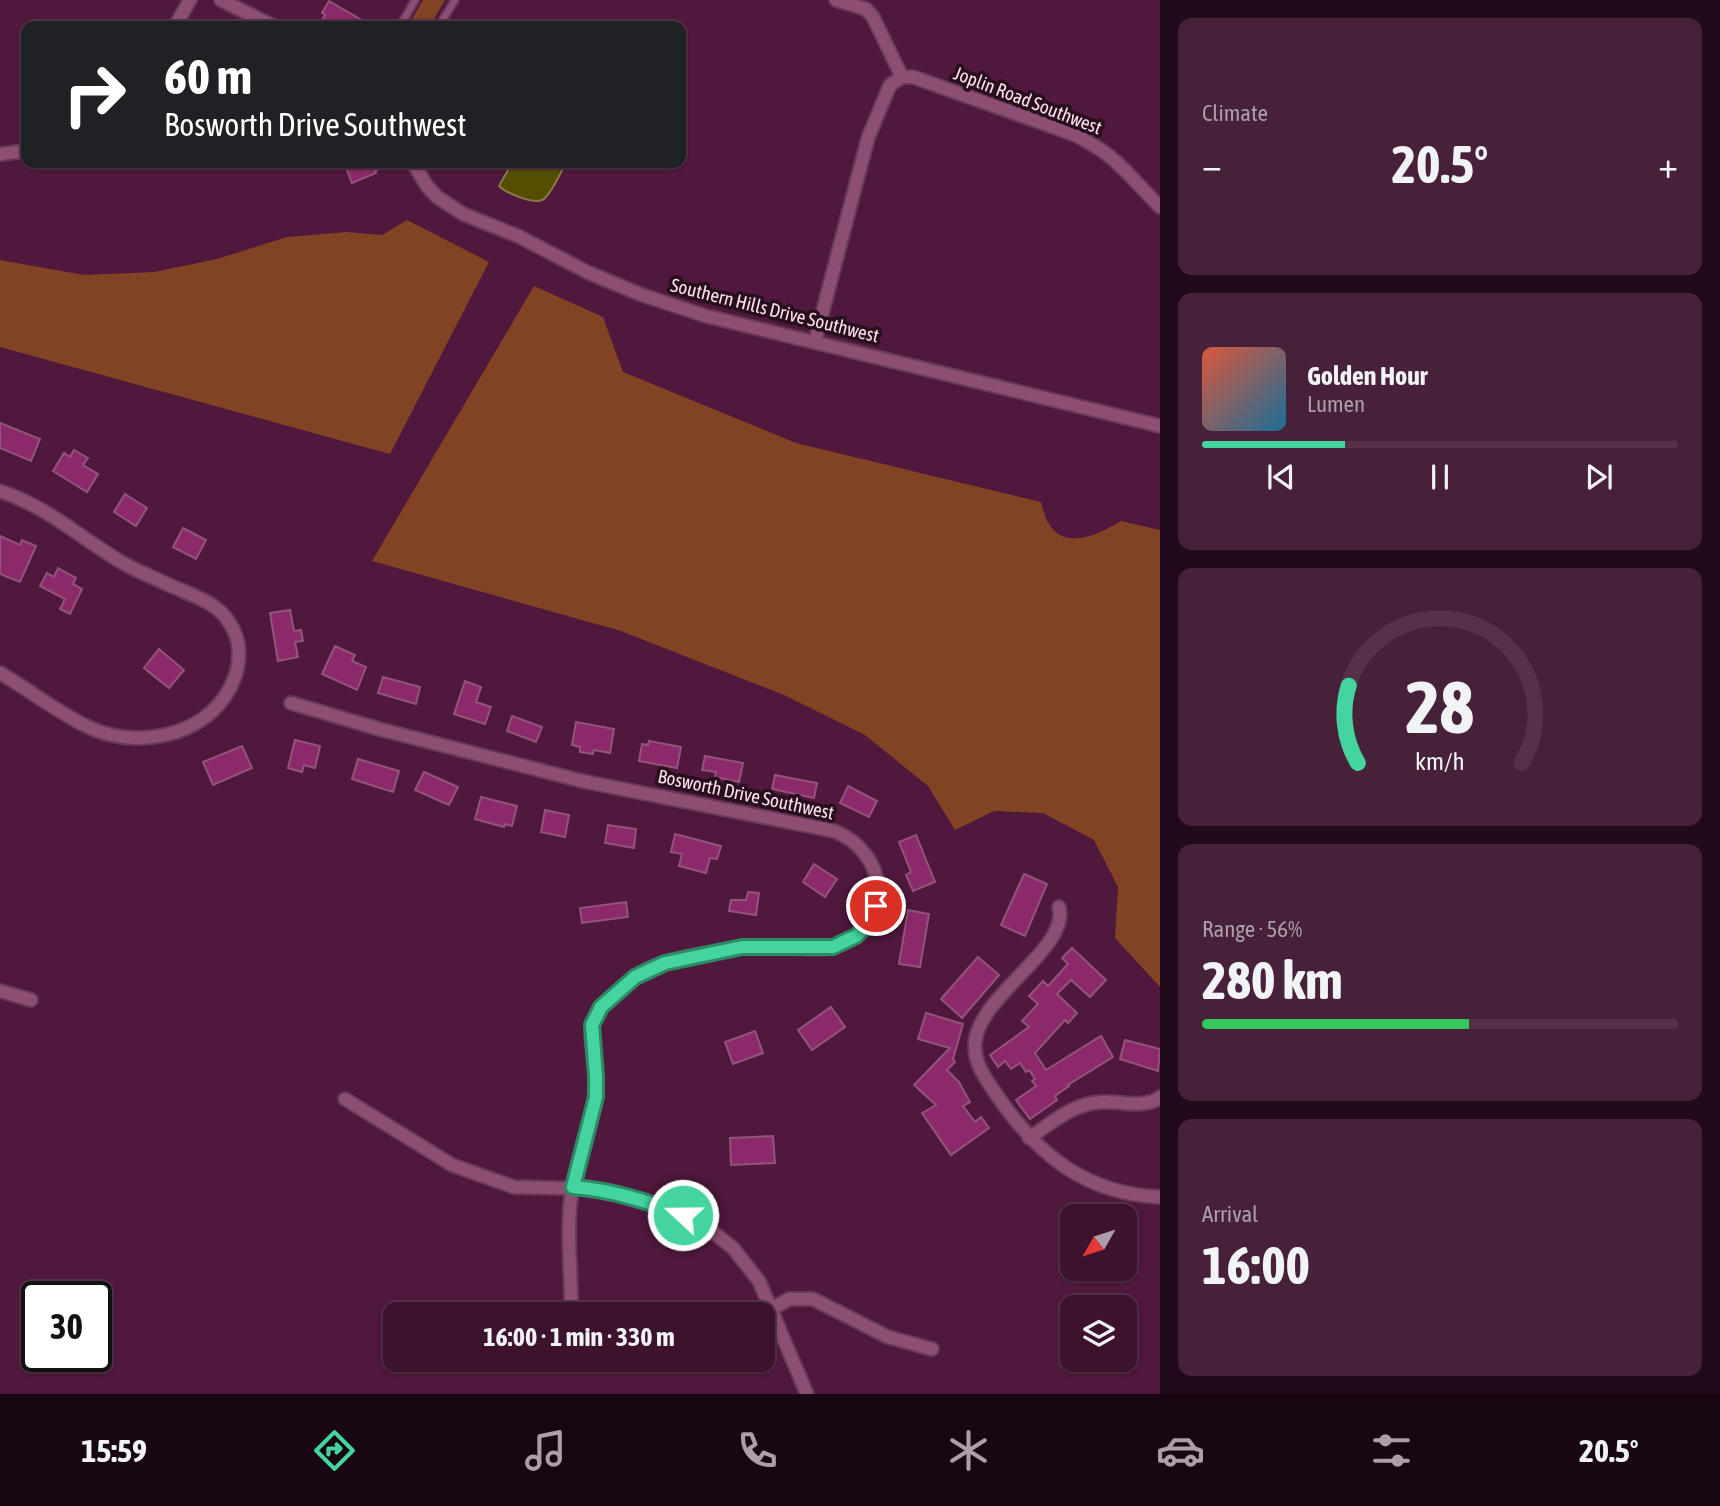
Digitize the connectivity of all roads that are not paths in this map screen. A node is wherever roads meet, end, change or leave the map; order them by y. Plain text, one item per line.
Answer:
1 (190, 0) edge
2 (221, 0) edge
3 (415, 0) edge
4 (454, 0) edge
5 (836, 0) edge
6 (179, 21) edge
7 (263, 21) edge
8 (403, 21) edge
9 (442, 21) edge
10 (902, 77) junction
11 (21, 152) edge
12 (0, 154) edge
13 (416, 168) edge
14 (1160, 207) edge
15 (815, 341) junction
16 (1160, 426) edge
17 (0, 491) edge
18 (0, 673) edge
19 (291, 703) dead end
20 (1059, 907) dead end
21 (0, 991) edge
22 (31, 1000) dead end
23 (1160, 1097) edge
24 (345, 1098) dead end
25 (1029, 1138) junction
26 (573, 1187) junction
27 (1160, 1197) edge
28 (571, 1302) dead end
29 (768, 1302) edge
30 (775, 1307) edge
31 (775, 1316) edge
32 (932, 1349) dead end
33 (807, 1394) edge

1 - 6 street
2 - 7 street
3 - 8 lane
4 - 9 lane
5 - 10 street
10 - 14 street, Joplin Road Southwest
10 - 15 street
11 - 12 street
13 - 15 street, Southern Hills Drive Southwest
15 - 16 street, Southern Hills Drive Southwest
17 - 18 street
19 - 26 street, Bosworth Drive Southwest
20 - 25 street
21 - 22 street
23 - 25 street
24 - 26 street
25 - 27 street
26 - 28 street, Bosworth Drive Southwest
26 - 29 street
30 - 32 street
31 - 33 street

